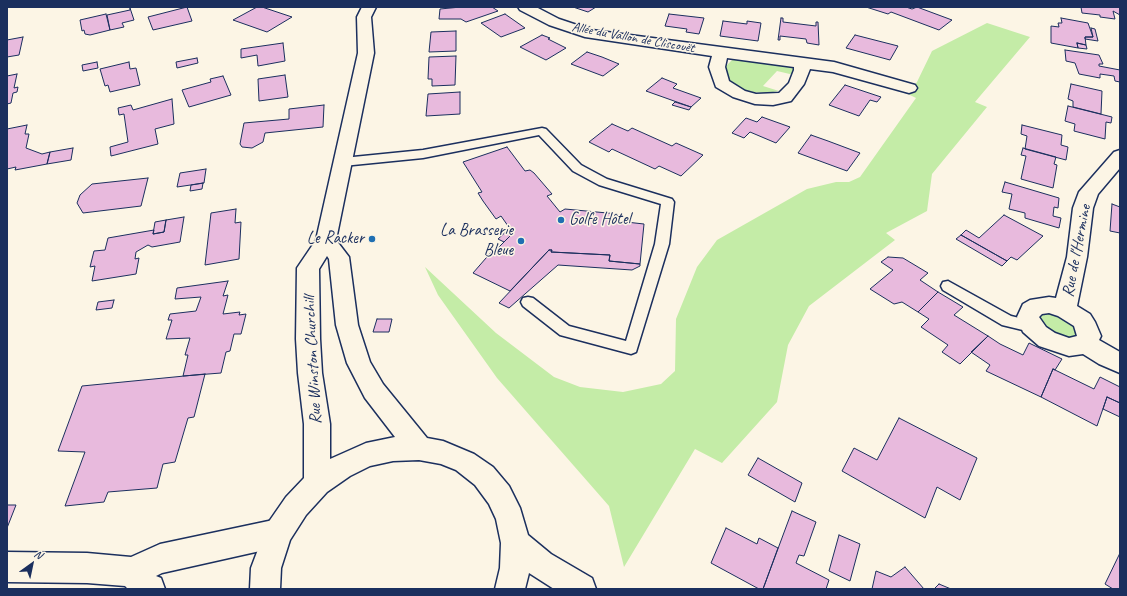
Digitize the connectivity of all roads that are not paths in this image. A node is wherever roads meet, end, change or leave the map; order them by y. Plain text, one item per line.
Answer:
1 (525, 7) edge
2 (363, 10) edge
3 (720, 53) junction
4 (802, 63) junction
5 (909, 88) dead end
6 (1120, 156) edge
7 (343, 162) junction
8 (326, 241) junction
9 (948, 286) dead end
10 (528, 302) dead end
11 (1065, 309) junction
12 (1031, 326) junction
13 (1085, 343) junction
14 (1120, 363) edge
15 (419, 448) junction
16 (317, 483) junction
17 (278, 533) junction
18 (515, 543) junction
19 (7, 567) edge
20 (141, 580) edge
21 (265, 589) edge
22 (510, 589) edge
23 (581, 589) edge

1 - 3 street, Allée du Vallon de Cliscouët
2 - 7 street, Rue Winston Churchill
3 - 4 street, Allée du Vallon de Cliscouët
3 - 4 street
4 - 5 street, Allée du Vallon de Cliscouët
6 - 11 street, Rue de l'Hermine
7 - 8 street, Rue Winston Churchill
7 - 10 lane
8 - 15 street, Rue Winston Churchill
8 - 16 street, Rue Winston Churchill
9 - 12 lane
11 - 12 street, Rue de l'Hermine
11 - 13 street, Rue de l'Hermine
12 - 13 street
13 - 14 street
15 - 16 street
15 - 18 street
16 - 17 street
17 - 20 street
17 - 21 street
18 - 22 street
18 - 23 street
19 - 20 street

